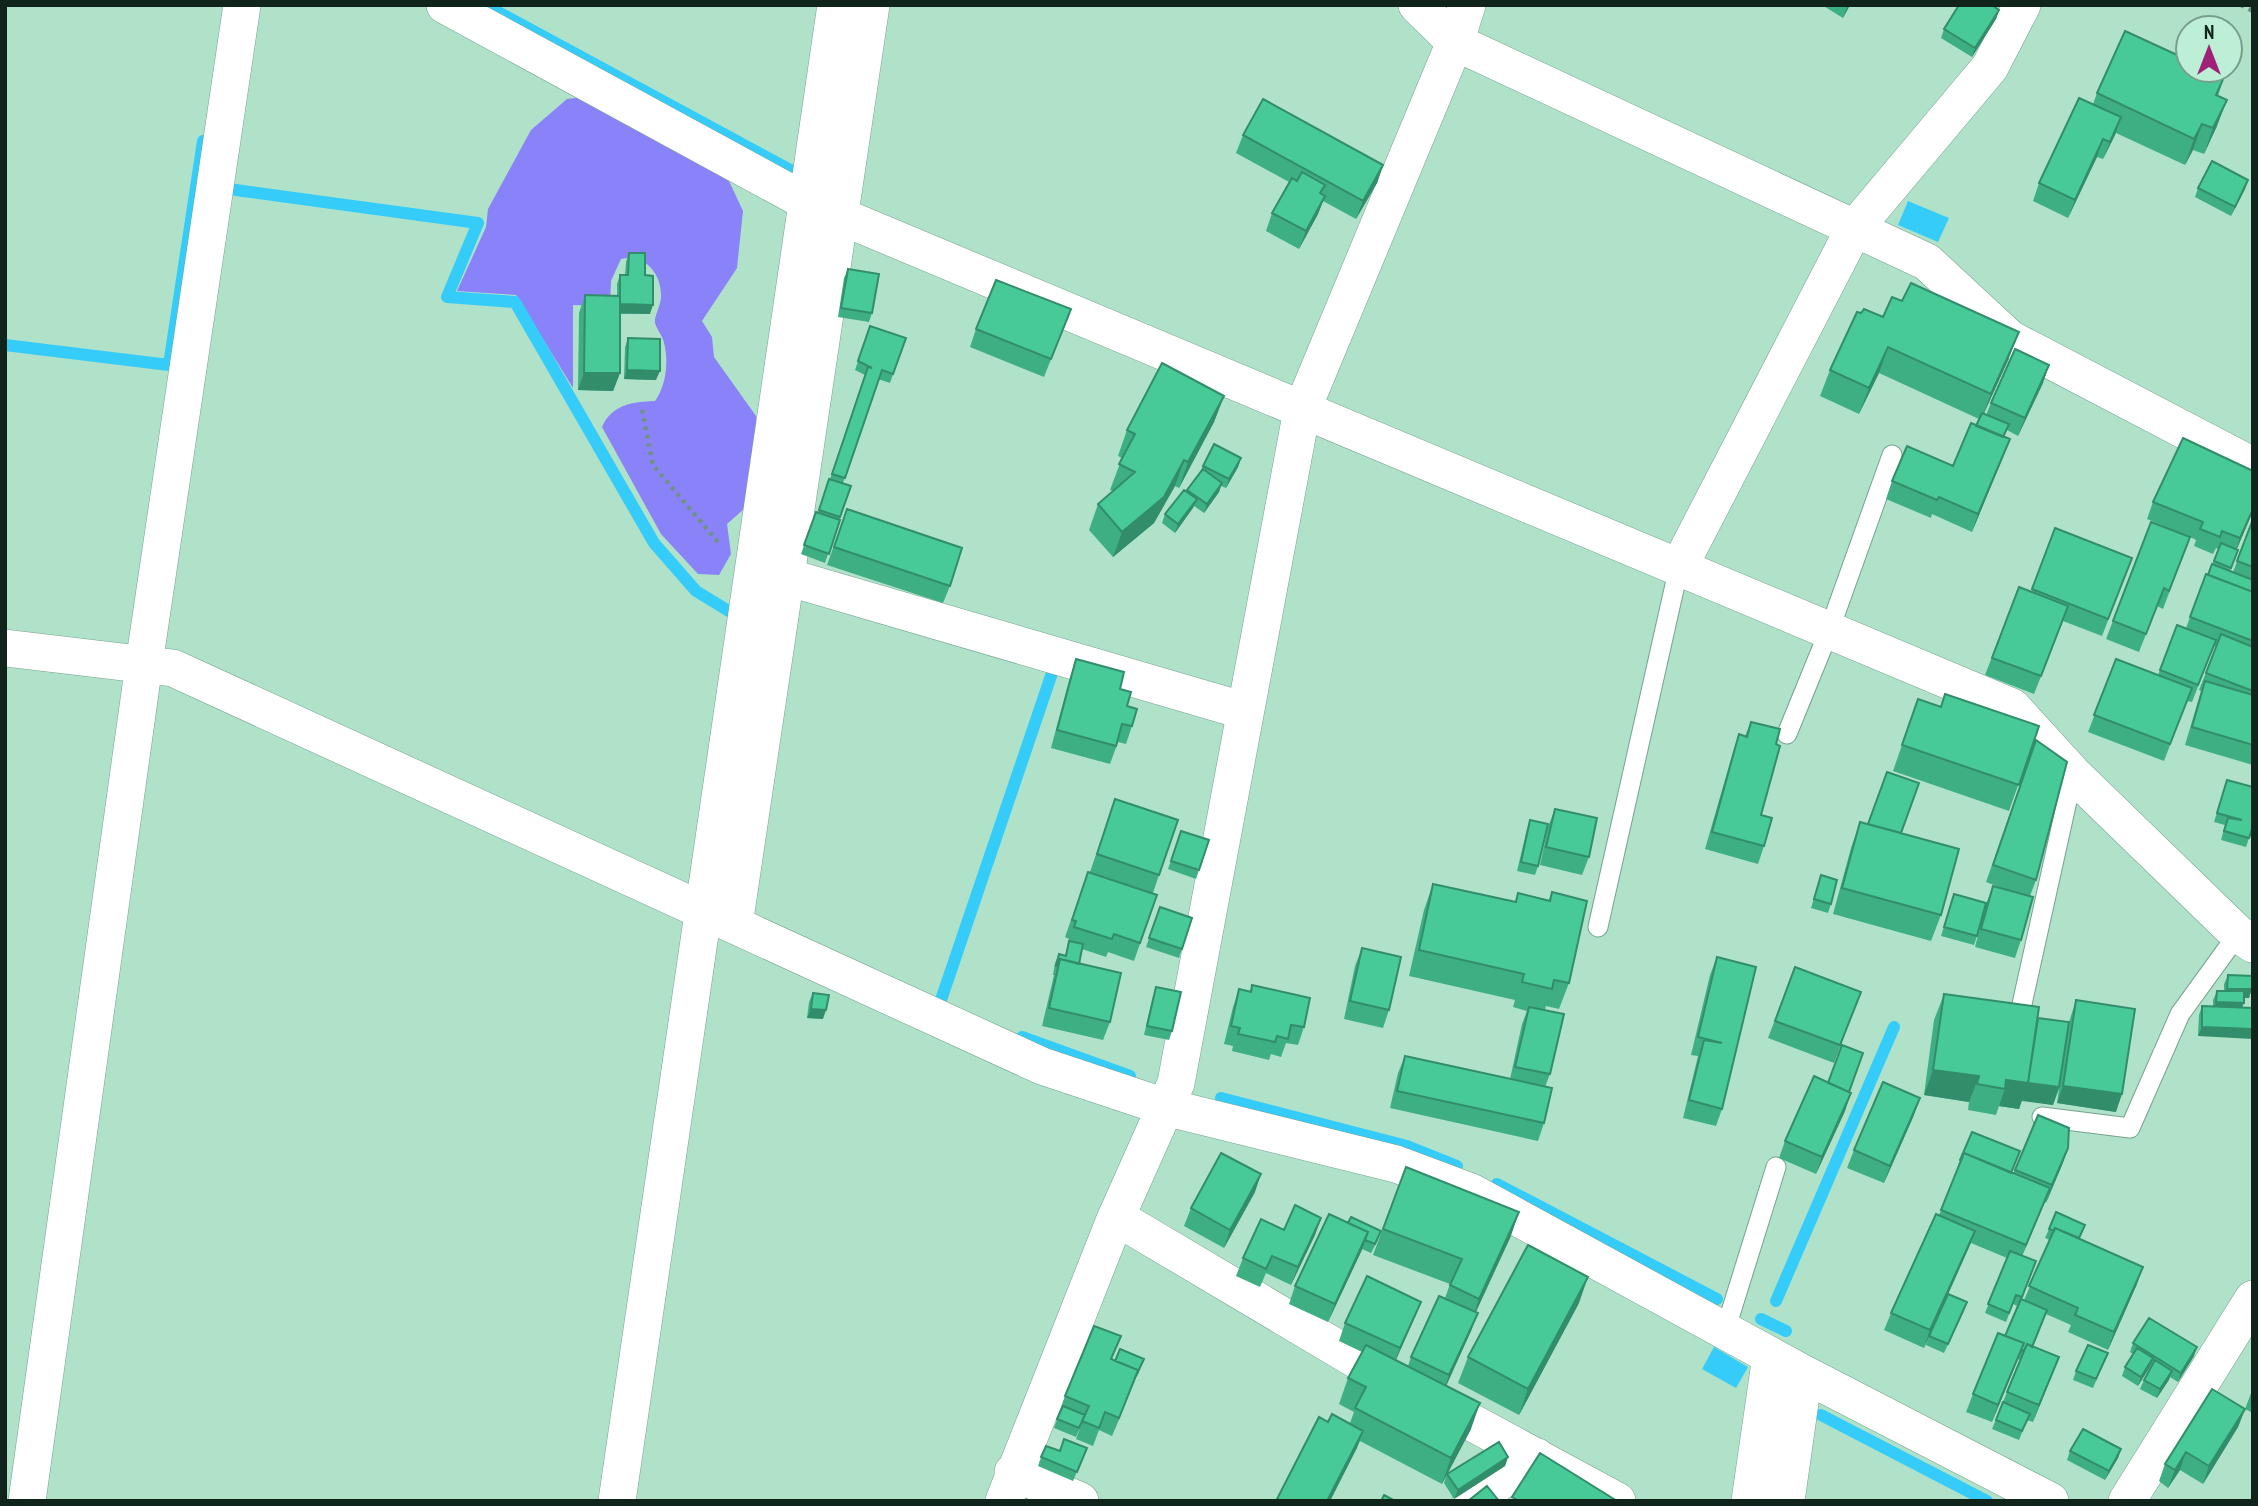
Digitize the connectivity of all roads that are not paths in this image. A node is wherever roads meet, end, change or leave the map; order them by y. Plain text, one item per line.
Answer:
1 (242, 5) edge
2 (445, 5) edge
3 (836, 5) edge
4 (871, 5) edge
5 (1417, 5) edge
6 (1467, 5) edge
7 (2022, 5) edge
8 (1455, 42) junction
9 (807, 202) junction
10 (840, 216) junction
11 (1854, 229) junction
12 (1302, 410) junction
13 (1892, 455) dead end
14 (2253, 466) edge
15 (1679, 567) junction
16 (771, 572) junction
17 (1829, 631) junction
18 (5, 648) edge
19 (144, 664) junction
20 (1245, 711) junction
21 (1787, 734) dead end
22 (2073, 774) junction
23 (719, 918) junction
24 (1598, 927) dead end
25 (2246, 939) edge
26 (2022, 1004) edge
27 (1165, 1107) junction
28 (2042, 1117) edge
29 (1776, 1167) dead end
30 (1116, 1217) junction
31 (2253, 1299) edge
32 (1725, 1331) junction
33 (1771, 1356) junction
34 (1804, 1374) junction
35 (1536, 1457) junction
36 (1009, 1486) edge
37 (27, 1501) edge
38 (617, 1501) edge
39 (1080, 1501) edge
40 (1471, 1501) edge
41 (1617, 1501) edge
42 (1750, 1501) edge
43 (1786, 1501) edge
44 (2050, 1501) edge
45 (2127, 1501) edge

1 - 19 street
2 - 9 street
3 - 9 street
4 - 10 street
5 - 8 street
6 - 8 street
7 - 11 street
8 - 11 street
8 - 12 street
9 - 10 street
9 - 16 street
10 - 12 street
10 - 16 street
11 - 14 street
11 - 15 street
12 - 15 street
12 - 20 street
13 - 17 lane
15 - 17 street
15 - 24 lane
16 - 20 street
16 - 23 street
17 - 21 lane
17 - 22 street
18 - 19 street
19 - 23 street
19 - 37 street
20 - 27 street
22 - 25 street
22 - 26 lane
23 - 27 street
23 - 38 street
25 - 28 lane
27 - 30 street
27 - 32 street
29 - 32 lane
30 - 35 street
30 - 36 street
31 - 45 street
32 - 33 street
33 - 34 street
33 - 42 street
34 - 43 street
34 - 44 street
35 - 40 street
35 - 41 street
36 - 39 street

